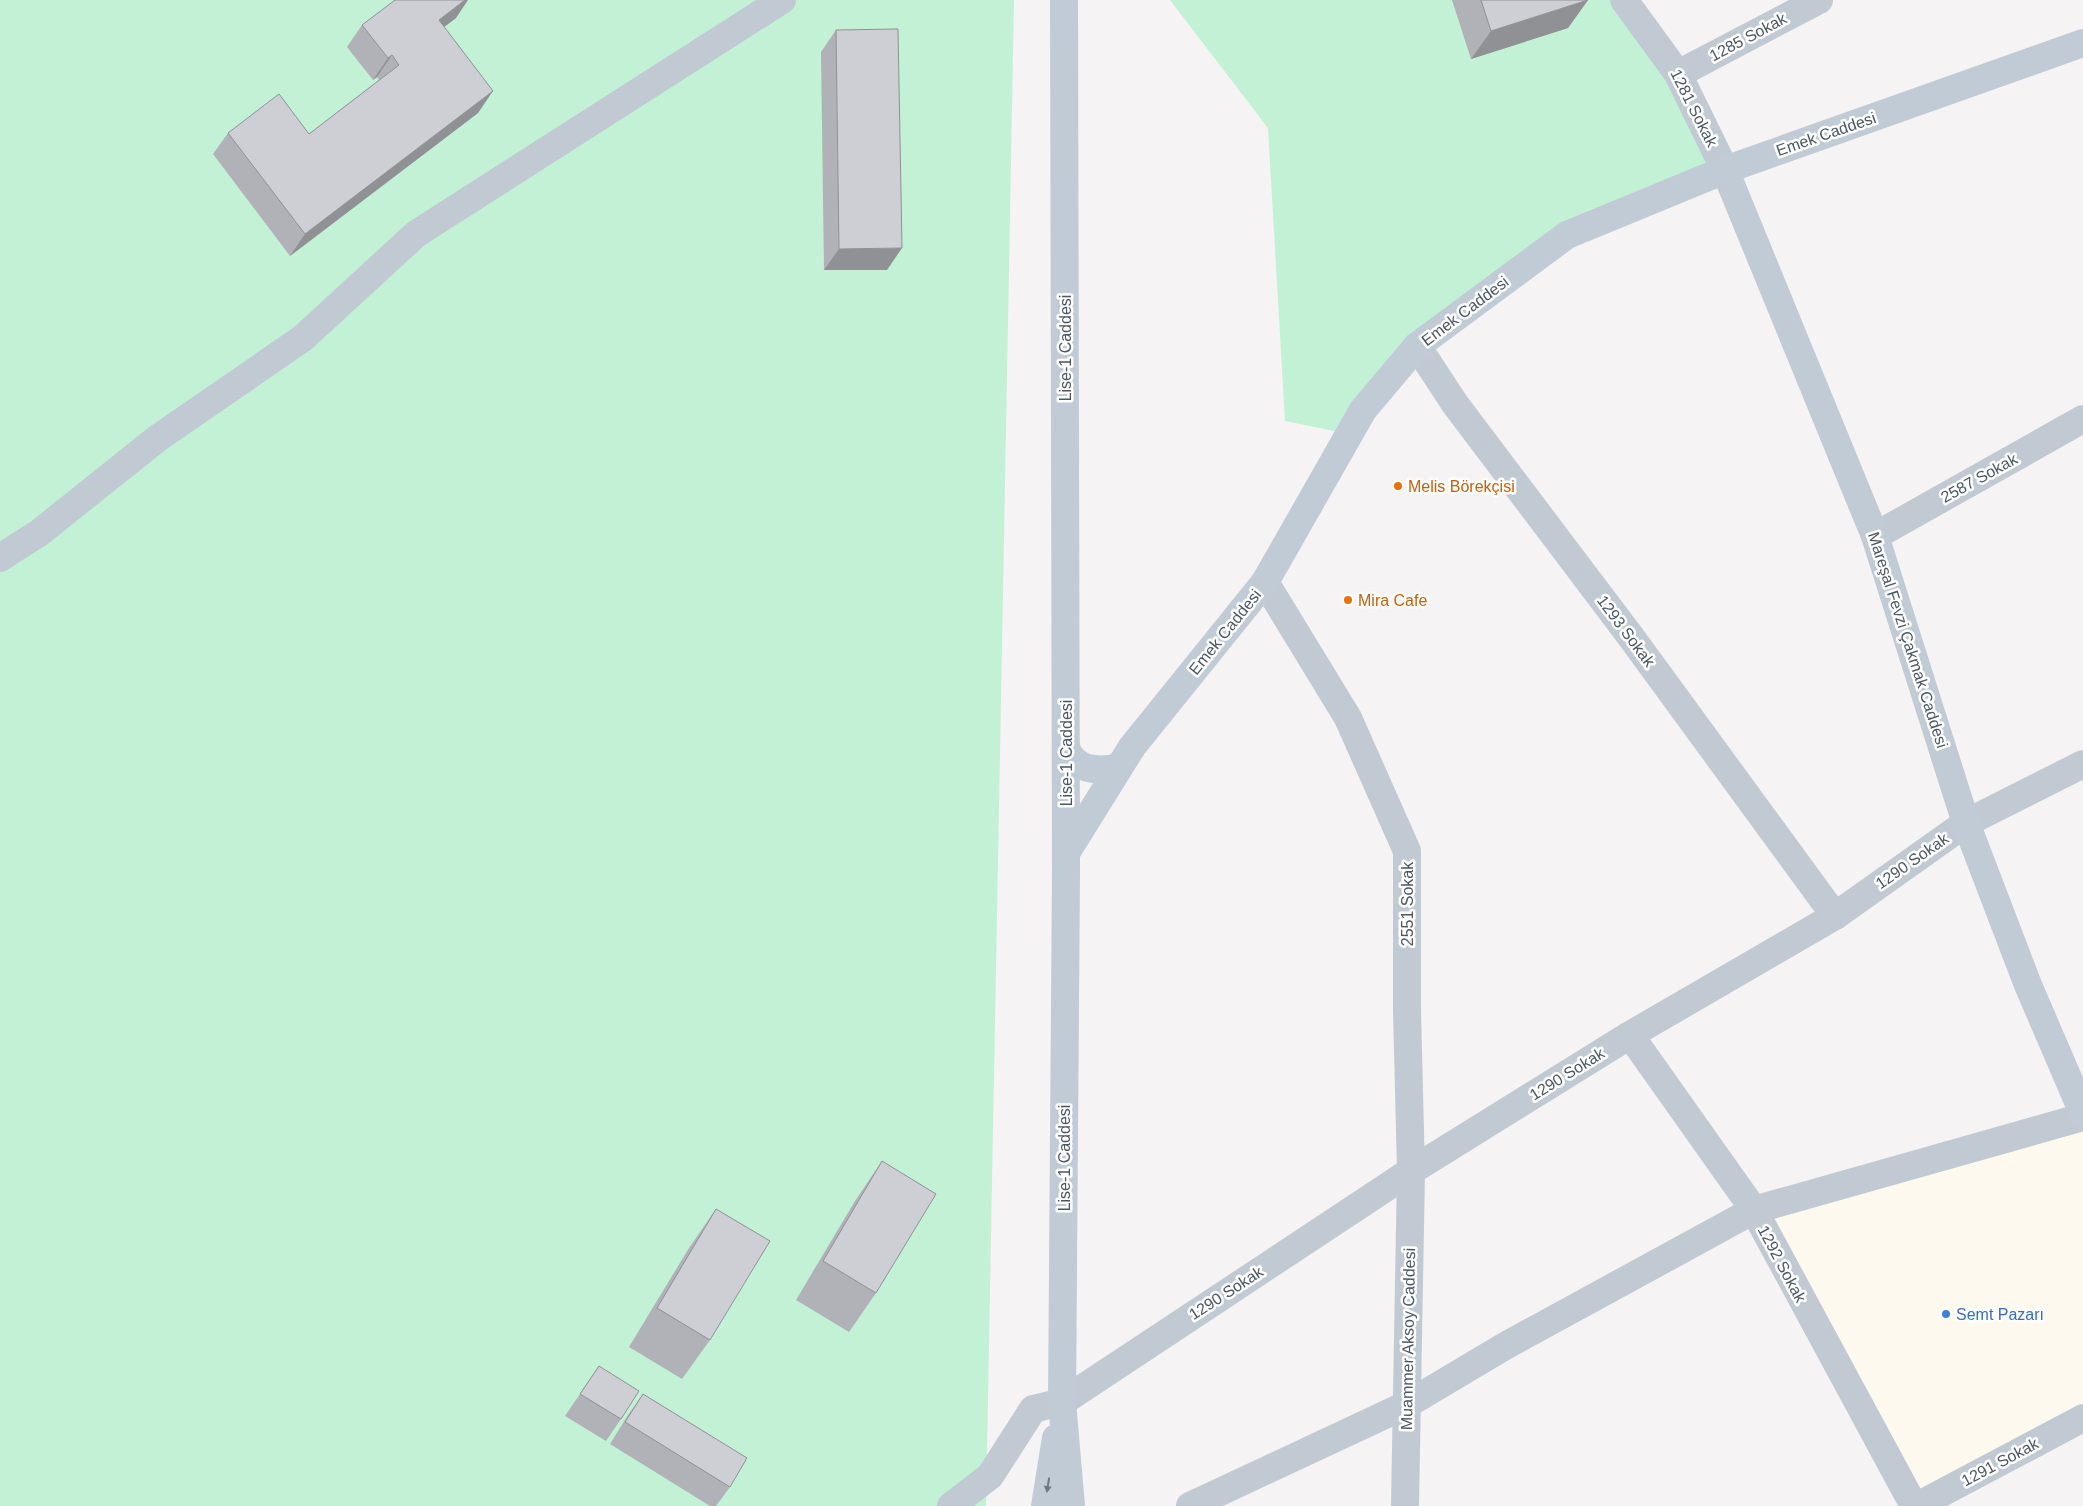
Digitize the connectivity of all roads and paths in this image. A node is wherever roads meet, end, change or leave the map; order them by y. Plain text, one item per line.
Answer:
1 (782, 0) edge
2 (1064, 0) edge
3 (1624, 0) edge
4 (1819, 0) edge
5 (2083, 43) edge
6 (1678, 74) junction
7 (1725, 170) junction
8 (1417, 346) junction
9 (2083, 419) edge
10 (1875, 536) junction
11 (0, 558) edge
12 (1264, 582) junction
13 (1066, 747) junction
14 (2083, 764) edge
15 (1119, 767) junction
16 (1966, 823) junction
17 (1066, 853) junction
18 (1835, 916) junction
19 (1630, 1034) junction
20 (2083, 1113) edge
21 (2083, 1118) edge
22 (1411, 1171) junction
23 (1754, 1210) junction
24 (1062, 1402) junction
25 (1406, 1405) junction
26 (2083, 1418) edge
27 (951, 1506) edge
28 (1045, 1506) edge
29 (1071, 1506) edge
30 (1190, 1506) edge
31 (1405, 1506) edge
32 (1915, 1506) edge

1 - 11 street
2 - 13 main road, Lise-1 Caddesi
3 - 6 street, 1281 Sokak
4 - 6 street, 1285 Sokak
5 - 7 main road, Emek Caddesi
6 - 7 street, 1281 Sokak
7 - 8 main road, Emek Caddesi
7 - 10 main road, Mareşal Fevzi Çakmak Caddesi
8 - 12 main road, Emek Caddesi
8 - 18 street, 1293 Sokak
9 - 10 street, 2587 Sokak
10 - 16 main road, Mareşal Fevzi Çakmak Caddesi
12 - 15 main road, Emek Caddesi
12 - 22 street, 2551 Sokak
13 - 15 main road
13 - 17 main road, Lise-1 Caddesi
14 - 16 street, 1290 Sokak
15 - 17 main road, Emek Caddesi
16 - 18 street, 1290 Sokak
16 - 20 main road, Mareşal Fevzi Çakmak Caddesi
17 - 24 main road, Lise-1 Caddesi
18 - 19 street, 1290 Sokak
19 - 22 street, 1290 Sokak
19 - 23 street, 1292 Sokak
21 - 23 street
22 - 24 street, 1290 Sokak
22 - 25 street, Muammer Aksoy Caddesi
23 - 25 street
23 - 32 street, 1292 Sokak
24 - 27 street, 1290 Sokak
24 -> 28 main road
24 - 29 main road, Lise-1 Caddesi
25 - 30 street
25 - 31 street, Muammer Aksoy Caddesi
26 - 32 street, 1291 Sokak

